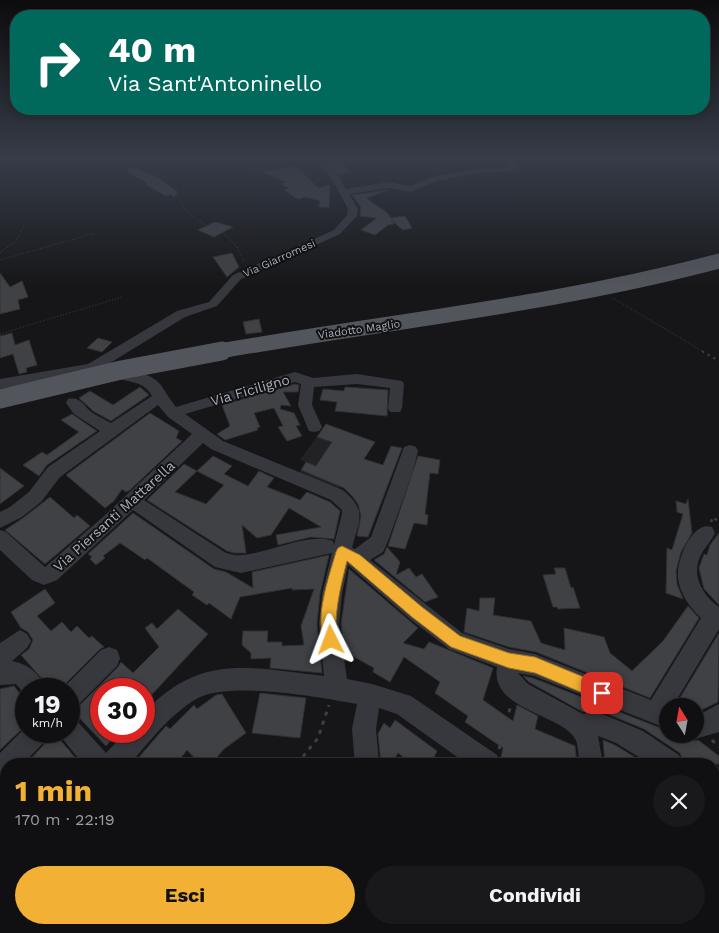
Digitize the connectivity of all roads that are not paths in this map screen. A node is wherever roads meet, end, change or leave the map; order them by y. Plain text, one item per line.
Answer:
1 (348, 201) edge
2 (719, 260) edge
3 (92, 368) junction
4 (308, 383) junction
5 (0, 384) edge
6 (160, 398) junction
7 (0, 399) edge
8 (73, 403) dead end
9 (395, 408) dead end
10 (173, 413) junction
11 (314, 428) dead end
12 (112, 431) junction
13 (203, 433) junction
14 (410, 451) dead end
15 (131, 500) junction
16 (0, 520) edge
17 (706, 533) dead end
18 (0, 538) edge
19 (341, 551) junction
20 (717, 617) edge
21 (20, 641) dead end
22 (0, 657) edge
23 (109, 658) dead end
24 (509, 660) junction
25 (0, 674) edge
26 (22, 678) edge
27 (80, 687) edge
28 (334, 688) junction
29 (372, 695) junction
30 (672, 698) edge
31 (659, 714) edge
32 (719, 716) edge
33 (155, 718) edge
34 (704, 725) edge
35 (580, 726) junction
36 (80, 741) edge
37 (27, 743) edge
38 (132, 743) edge
39 (12, 758) edge
40 (94, 758) edge
41 (119, 758) edge
42 (366, 758) edge
43 (491, 758) edge
44 (590, 758) edge
45 (662, 758) edge

1 - 3 street, Via Giarromesi
2 - 7 main road, Viadotto Maglio, bridge
3 - 5 street
3 - 6 street
4 - 9 street
4 - 10 street, Via Ficiligno
4 - 11 street, Via Ficiligno
6 - 10 street
6 - 12 street
8 - 12 street
10 - 13 street
12 - 16 street
13 - 15 street, Via Piersanti Mattarella
13 - 19 street
14 - 19 street
15 - 18 street, Via Piersanti Mattarella
15 - 19 street
17 - 20 street
19 - 24 street
19 - 28 street
20 - 30 street
21 - 22 street
23 - 27 street
24 - 31 street
24 - 35 street
25 - 26 street
28 - 29 street
28 - 33 street
29 - 42 street
29 - 43 street
32 - 34 street
35 - 44 street
35 - 45 street
36 - 40 street
37 - 39 street
38 - 41 street

